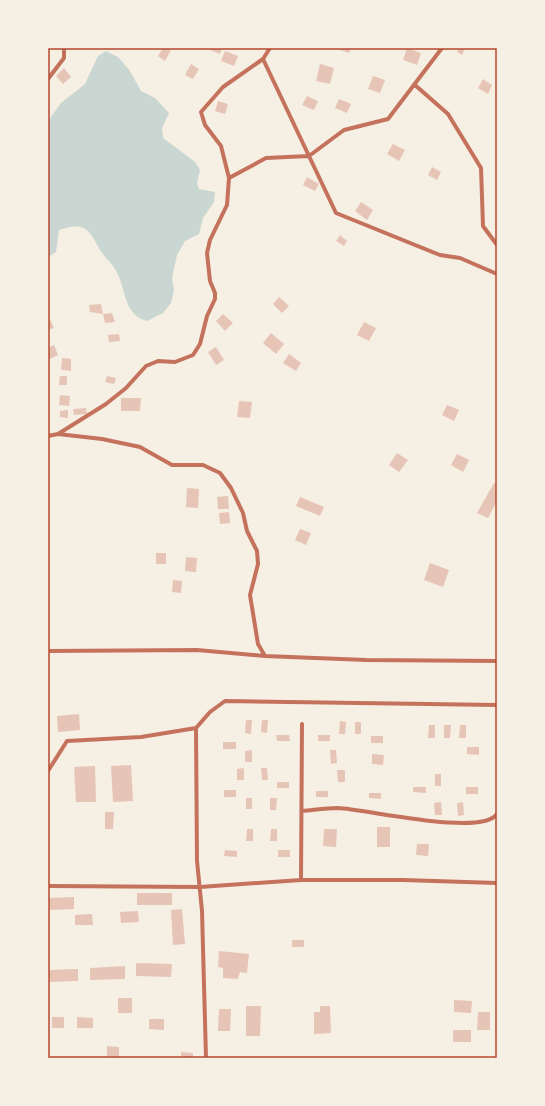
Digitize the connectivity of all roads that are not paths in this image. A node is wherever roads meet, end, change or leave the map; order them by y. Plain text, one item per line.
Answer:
1 (64, 48) edge
2 (270, 48) edge
3 (442, 48) edge
4 (263, 59) junction
5 (48, 79) edge
6 (415, 86) junction
7 (309, 156) junction
8 (229, 178) junction
9 (497, 245) edge
10 (497, 274) edge
11 (58, 434) junction
12 (48, 436) edge
13 (48, 651) edge
14 (265, 656) junction
15 (497, 661) edge
16 (497, 706) edge
17 (302, 724) dead end
18 (196, 728) junction
19 (48, 771) edge
20 (302, 811) junction
21 (497, 814) edge
22 (301, 880) junction
23 (497, 883) edge
24 (48, 886) edge
25 (200, 887) junction
26 (206, 1058) edge

1 - 5 street
2 - 4 street
3 - 6 street
4 - 7 street
4 - 8 street
6 - 7 street
6 - 9 street
7 - 8 street
7 - 10 street
8 - 11 street
11 - 12 street
11 - 14 street
13 - 14 street
14 - 15 street
16 - 18 street
17 - 20 street
18 - 19 street
18 - 25 street
20 - 21 street
20 - 22 street
22 - 23 street
22 - 25 street
24 - 25 street
25 - 26 street

